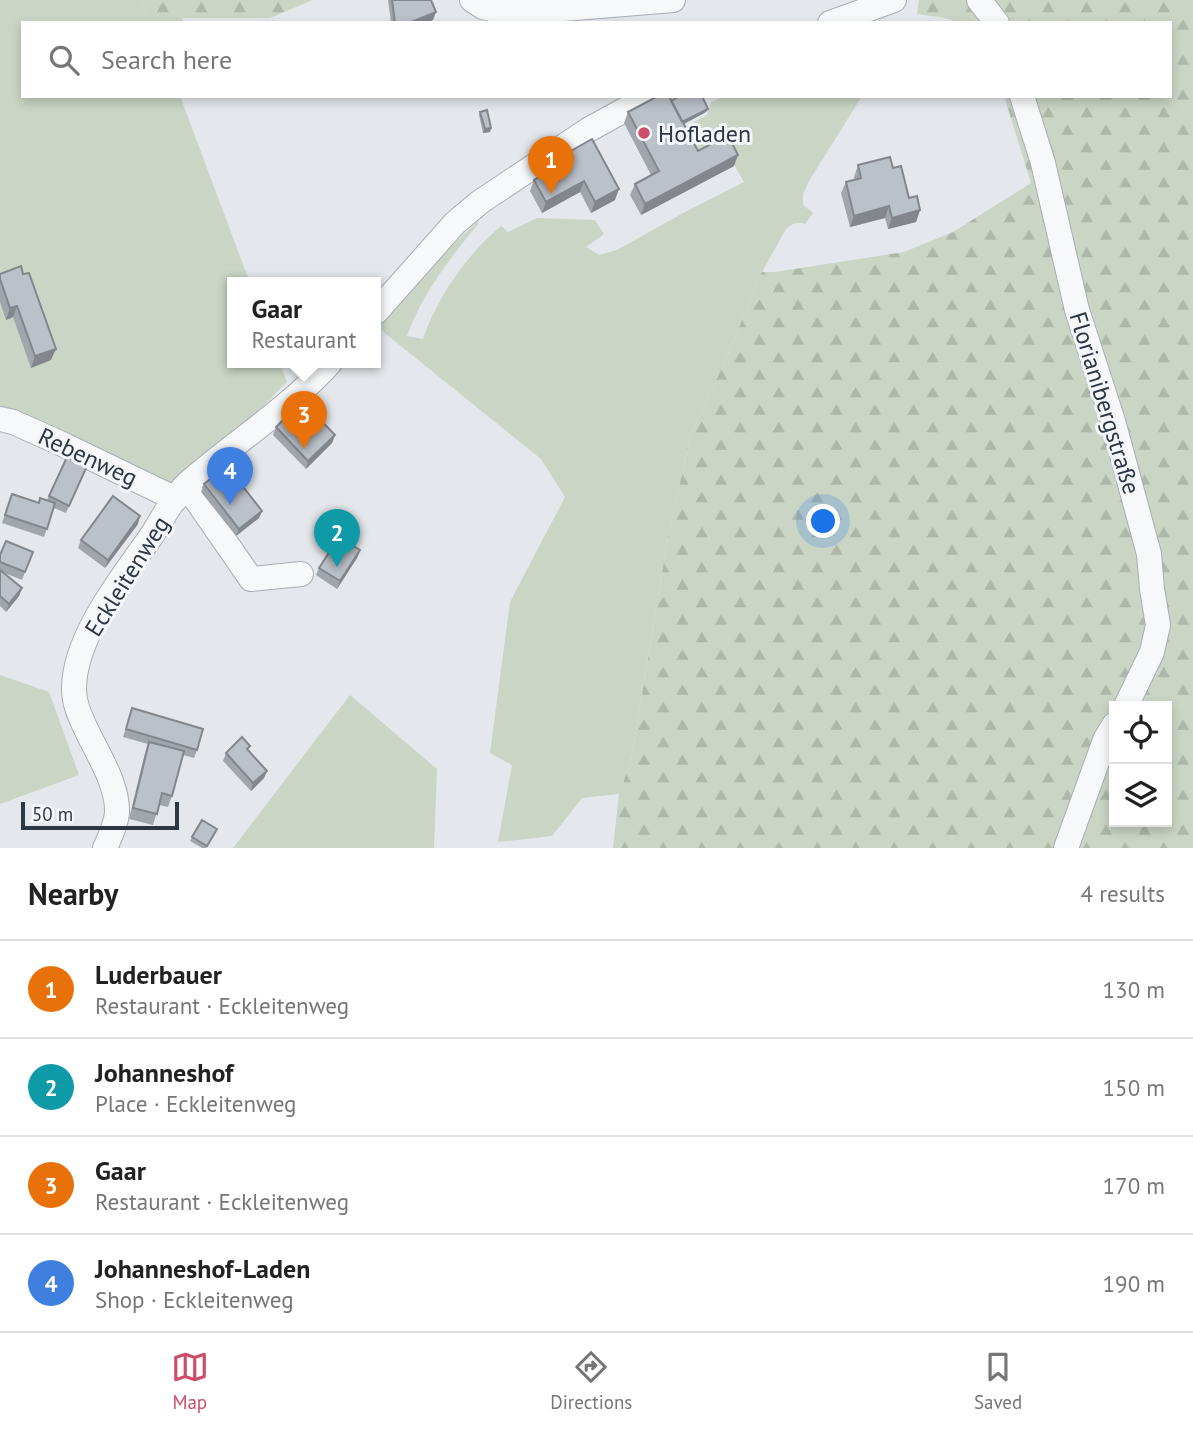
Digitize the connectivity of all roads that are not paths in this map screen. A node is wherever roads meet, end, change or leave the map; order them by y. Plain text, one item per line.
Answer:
1 (472, 0) edge
2 (673, 0) edge
3 (979, 0) edge
4 (880, 2) edge
5 (835, 21) edge
6 (995, 21) edge
7 (646, 98) edge
8 (1023, 98) edge
9 (381, 306) edge
10 (326, 368) edge
11 (0, 419) edge
12 (181, 492) junction
13 (301, 574) dead end
14 (1128, 701) edge
15 (1109, 733) edge
16 (106, 848) edge
17 (1066, 848) edge

1 - 2 street
3 - 6 street
4 - 5 street
7 - 9 street
8 - 14 street, Florianibergstraße
10 - 12 street, Eckleitenweg
11 - 12 street, Rebenweg
12 - 13 street
12 - 16 street, Eckleitenweg
15 - 17 street

